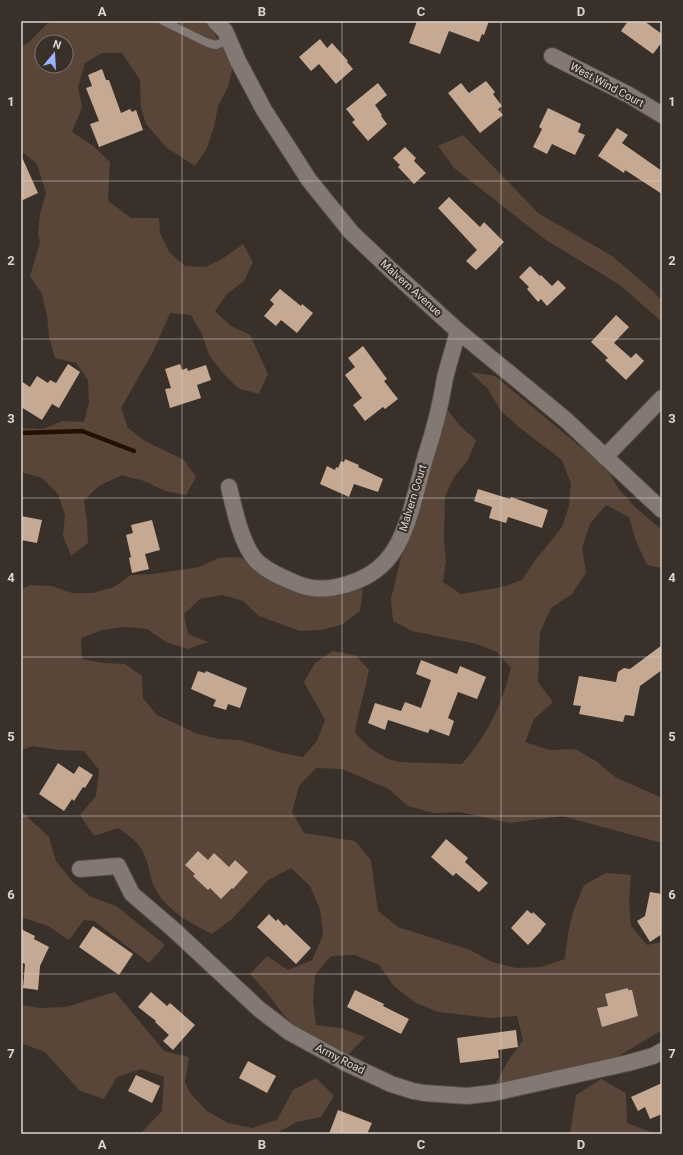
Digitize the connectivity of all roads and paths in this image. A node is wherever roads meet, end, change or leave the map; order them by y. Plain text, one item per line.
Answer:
1 (163, 21) edge
2 (215, 21) edge
3 (229, 40) junction
4 (552, 56) dead end
5 (662, 115) edge
6 (458, 331) junction
7 (662, 398) edge
8 (605, 457) junction
9 (229, 487) dead end
10 (662, 510) edge
11 (80, 868) dead end
12 (662, 1051) edge

1 - 3 lane
2 - 3 street, Malvern Avenue
3 - 6 street, Malvern Avenue
4 - 5 street, West Wind Court
6 - 8 street, Malvern Avenue
6 - 9 street, Malvern Court
7 - 8 street
8 - 10 street, Malvern Avenue
11 - 12 street, Army Road

